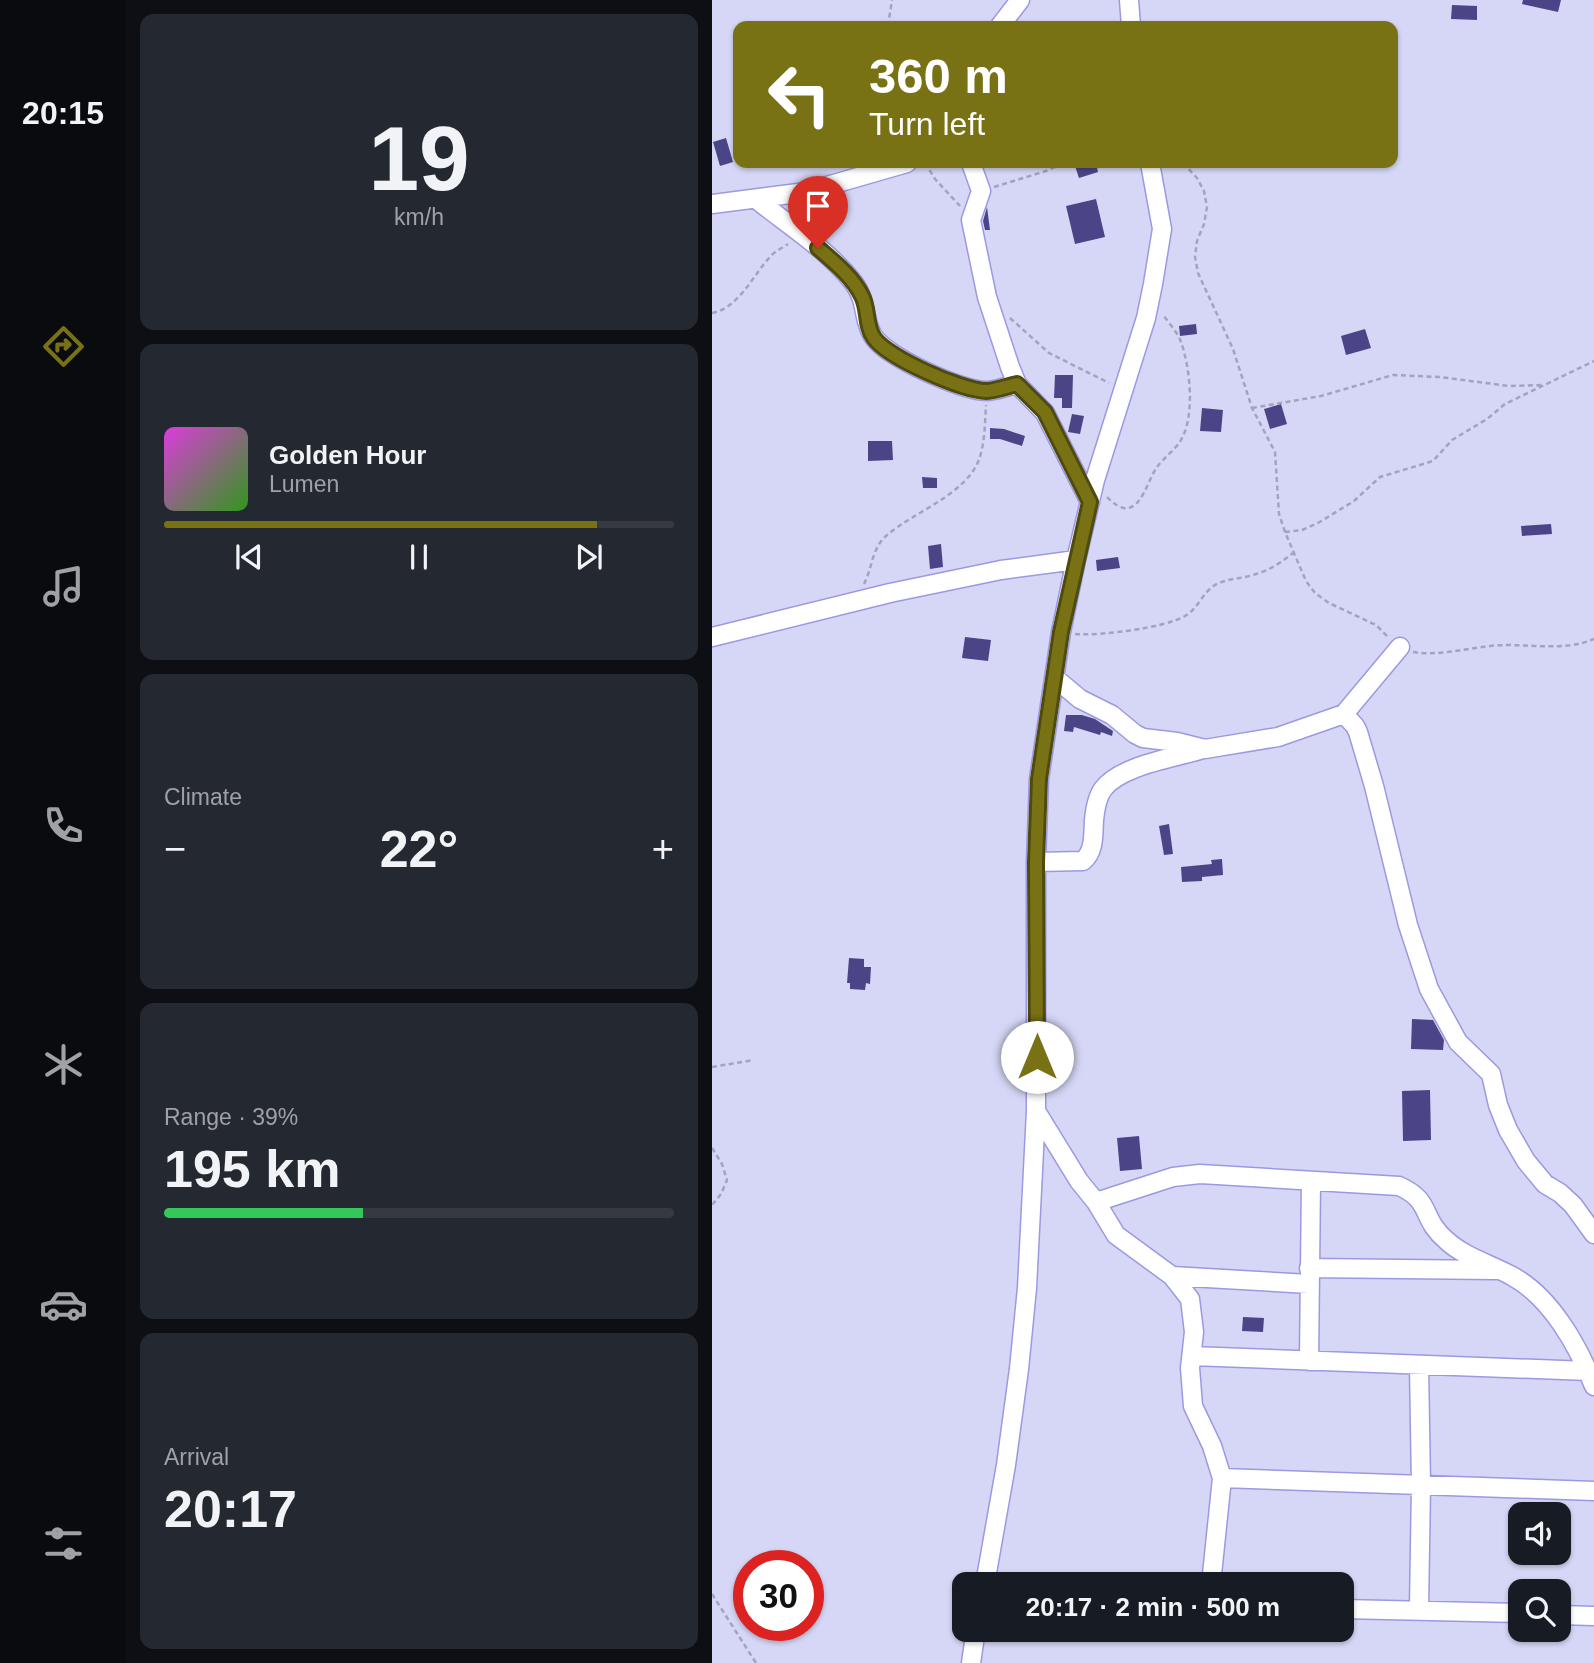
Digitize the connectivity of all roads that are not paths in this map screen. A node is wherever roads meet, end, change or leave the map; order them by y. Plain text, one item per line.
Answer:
1 (1020, 0) edge
2 (1129, 0) edge
3 (1004, 21) edge
4 (1131, 21) edge
5 (890, 168) edge
6 (973, 168) edge
7 (1151, 168) edge
8 (756, 199) junction
9 (712, 204) edge
10 (1017, 384) junction
11 (1090, 502) junction
12 (1076, 560) junction
13 (712, 637) edge
14 (1400, 647) road end
15 (1055, 678) junction
16 (1344, 714) junction
17 (1205, 748) junction
18 (1036, 862) junction
19 (1036, 1111) junction
20 (1311, 1181) junction
21 (1096, 1202) junction
22 (1594, 1234) edge
23 (1500, 1270) junction
24 (1172, 1276) junction
25 (1309, 1276) junction
26 (1192, 1356) junction
27 (1309, 1362) junction
28 (1418, 1365) junction
29 (1591, 1378) edge
30 (1222, 1478) junction
31 (1421, 1485) junction
32 (1594, 1490) edge
33 (987, 1572) edge
34 (1213, 1572) edge
35 (1354, 1609) edge
36 (1419, 1609) junction
37 (1508, 1613) edge
38 (1571, 1615) edge
39 (1594, 1616) edge
40 (974, 1642) edge
41 (971, 1663) edge

1 - 3 street
2 - 4 street
5 - 8 street
6 - 10 street
7 - 11 street
8 - 9 street
8 - 10 street
10 - 11 street
11 - 12 street
12 - 13 street
12 - 15 street
14 - 16 street
15 - 17 street
15 - 18 street
16 - 17 street
16 - 22 street
17 - 18 street
18 - 19 street
19 - 21 street
19 - 33 street
20 - 21 street
20 - 23 street
20 - 25 street
21 - 24 street
23 - 25 street
23 - 29 street
24 - 25 street
24 - 26 street
25 - 27 street
26 - 27 street
26 - 30 street
27 - 28 street
28 - 29 street
28 - 31 street
30 - 31 street
30 - 34 street
31 - 32 street
31 - 36 street
35 - 36 street
36 - 37 street
38 - 39 street
40 - 41 street

